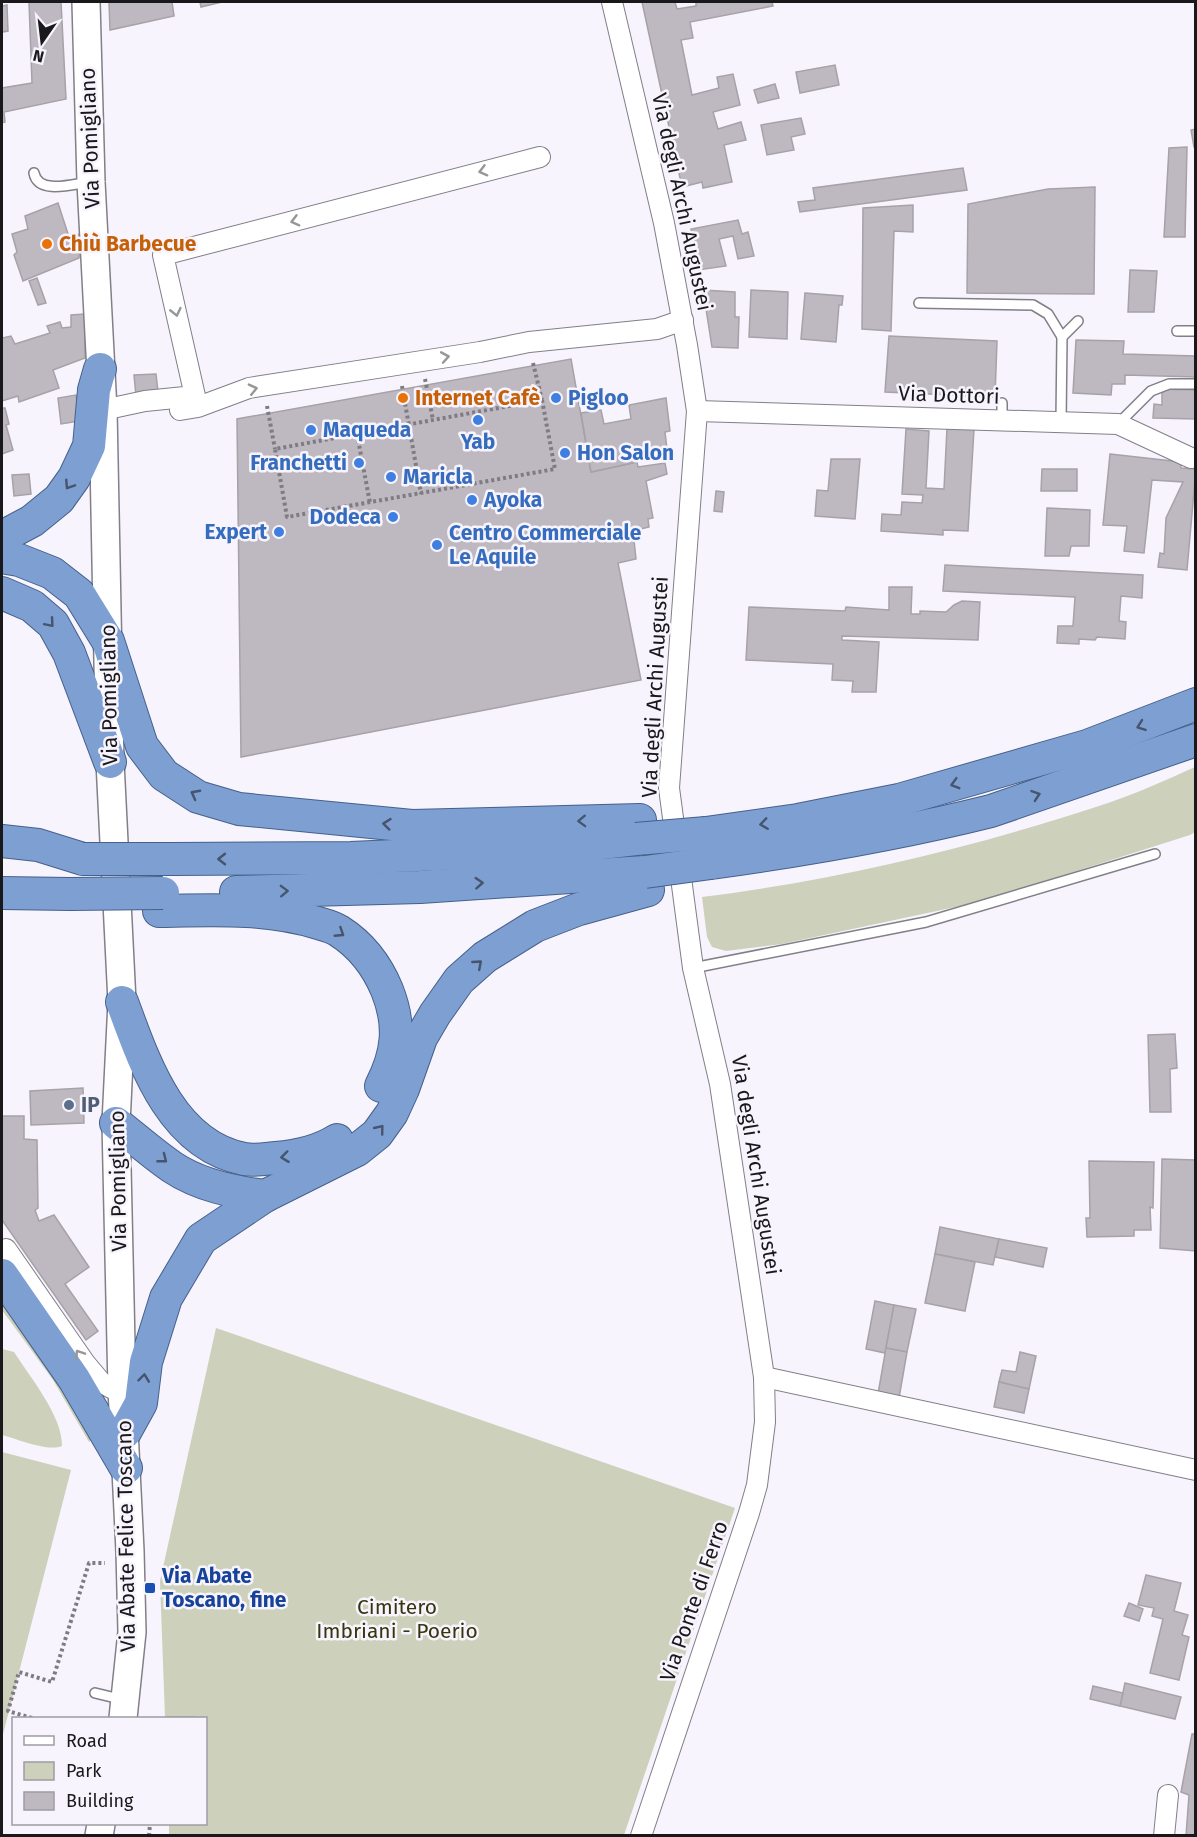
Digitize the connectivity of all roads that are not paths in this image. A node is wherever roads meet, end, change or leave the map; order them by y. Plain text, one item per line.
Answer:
1 (86, 2) edge
2 (612, 2) edge
3 (540, 157) dead end
4 (34, 173) dead end
5 (91, 182) junction
6 (919, 303) dead end
7 (683, 320) junction
8 (1078, 321) dead end
9 (573, 329) dead end
10 (1177, 331) dead end
11 (1196, 331) edge
12 (1062, 337) junction
13 (100, 369) junction
14 (1196, 384) edge
15 (103, 410) junction
16 (697, 411) junction
17 (1061, 422) junction
18 (1118, 424) junction
19 (1191, 458) dead end
20 (2, 537) edge
21 (2, 557) edge
22 (2, 593) edge
23 (108, 641) junction
24 (1196, 705) edge
25 (1196, 740) edge
26 (110, 762) junction
27 (638, 829) junction
28 (2, 841) edge
29 (1155, 854) dead end
30 (2, 859) edge
31 (82, 859) junction
32 (647, 881) junction
33 (2, 894) edge
34 (70, 902) junction
35 (161, 902) junction
36 (2, 909) edge
37 (693, 968) junction
38 (122, 1002) junction
39 (116, 1123) junction
40 (265, 1196) junction
41 (7, 1266) edge
42 (764, 1377) junction
43 (122, 1389) junction
44 (125, 1432) junction
45 (126, 1468) junction
46 (1196, 1470) edge
47 (95, 1693) dead end
48 (124, 1710) edge
49 (1168, 1795) dead end
50 (640, 1836) edge
51 (1164, 1836) edge

1 - 5 main road, Via Pomigliano
2 - 7 street, Via degli Archi Augustei
3 -> 15 street
4 - 5 lane
5 - 13 main road, Via Pomigliano
6 - 12 lane
7 - 9 street
15 -> 7 street
7 - 16 street, Via degli Archi Augustei
8 - 12 lane
10 - 11 lane
12 - 17 lane
13 - 15 main road, Via Pomigliano
13 -> 20 highway
14 - 18 lane
15 - 23 main road, Via Pomigliano
16 - 17 street, Via Dottori
16 - 37 street, Via degli Archi Augustei
17 - 18 street, Via Dottori
18 - 19 street, Via Dottori
21 - 23 highway
22 -> 26 highway
23 - 26 main road, Via Pomigliano
27 -> 23 highway
24 -> 27 highway, bridge
32 -> 25 highway, bridge
26 - 38 main road, Via Pomigliano
27 -> 31 highway, bridge
28 - 31 highway
29 - 37 lane
30 - 31 highway
35 -> 32 highway
40 -> 32 highway
33 - 34 highway
34 - 35 highway
34 - 36 highway
35 -> 38 highway
37 - 42 street, Via degli Archi Augustei
38 - 39 main road, Via Pomigliano
39 -> 40 highway
39 - 43 main road, Via Pomigliano
44 -> 40 highway
43 -> 41 street
41 - 45 highway
42 - 46 street
42 - 50 street, Via Ponte di Ferro
43 - 44 main road, Via Abate Felice Toscano
44 - 45 main road, Via Abate Felice Toscano
45 - 48 main road, Via Abate Felice Toscano
47 - 48 lane
49 - 51 street

